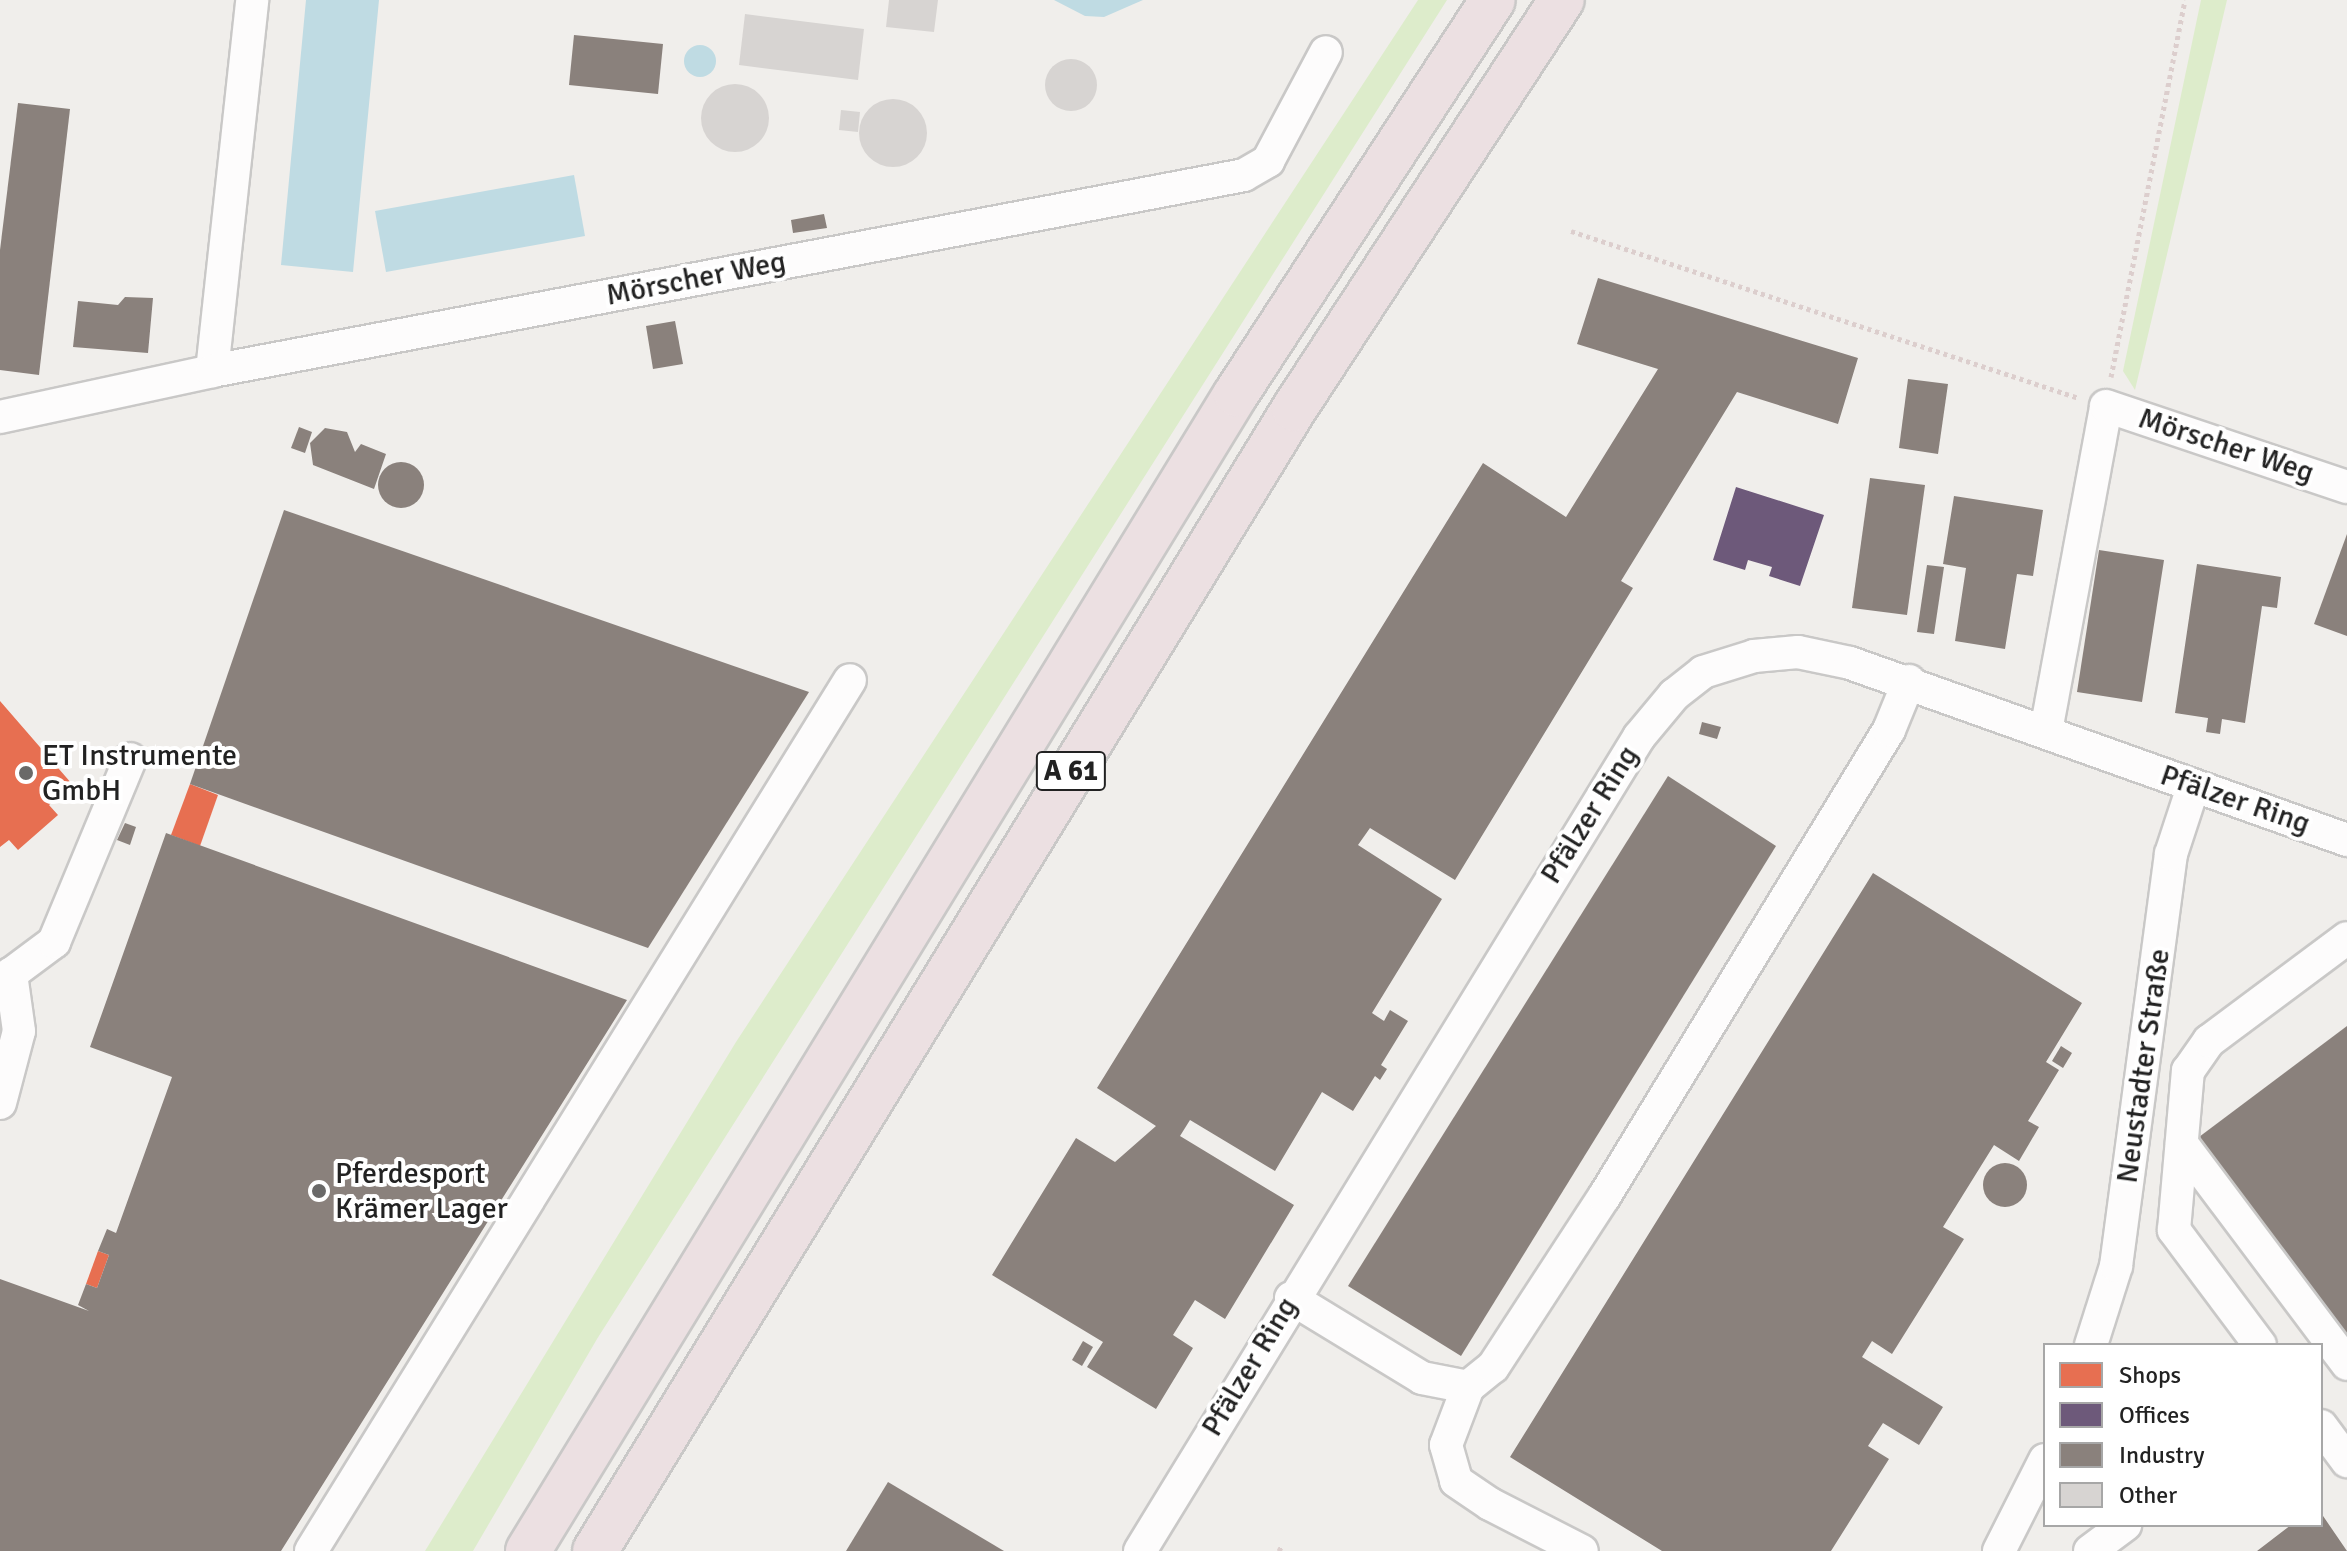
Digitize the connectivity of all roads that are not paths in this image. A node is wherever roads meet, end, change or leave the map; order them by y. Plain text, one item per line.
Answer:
1 (252, 0) edge
2 (1493, 0) edge
3 (1562, 0) edge
4 (1326, 52) dead end
5 (212, 371) junction
6 (0, 417) edge
7 (2347, 487) edge
8 (850, 680) dead end
9 (1909, 681) junction
10 (2046, 731) junction
11 (130, 759) dead end
12 (2193, 787) junction
13 (2347, 840) edge
14 (2347, 938) edge
15 (6, 965) edge
16 (0, 1103) edge
17 (2182, 1144) junction
18 (1291, 1298) junction
19 (2092, 1343) edge
20 (2259, 1343) edge
21 (2347, 1364) edge
22 (1468, 1387) junction
23 (2323, 1429) edge
24 (2347, 1461) edge
25 (2043, 1464) edge
26 (2122, 1527) edge
27 (311, 1551) edge
28 (528, 1551) edge
29 (595, 1551) edge
30 (1140, 1551) edge
31 (1582, 1551) edge
32 (1999, 1551) edge
33 (2090, 1551) edge

1 - 5 street
2 - 28 highway, A 61
3 - 29 highway, A 61
4 - 5 street, Mörscher Weg
5 - 6 street, Mörscher Weg
7 - 10 street, Mörscher Weg
8 - 27 street
9 - 10 street, Pfälzer Ring
9 - 18 street, Pfälzer Ring
9 - 22 street
10 - 12 street, Pfälzer Ring
11 - 15 street
12 - 13 street, Pfälzer Ring
12 - 19 street, Neustadter Straße
14 - 17 street
15 - 16 street
17 - 20 street
17 - 21 street
18 - 22 street
18 - 30 street, Pfälzer Ring
22 - 31 street
23 - 24 street
25 - 32 street
26 - 33 street

